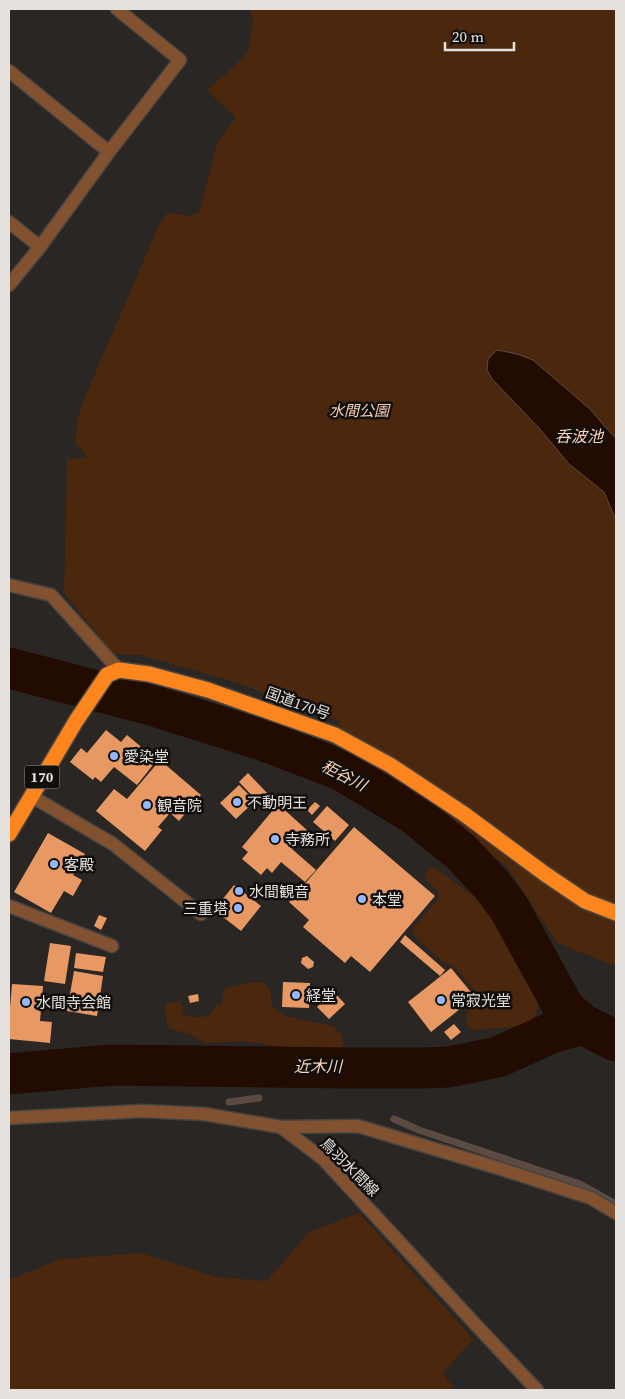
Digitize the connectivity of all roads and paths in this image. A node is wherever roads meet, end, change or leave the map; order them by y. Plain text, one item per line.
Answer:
1 (118, 9) edge
2 (9, 71) edge
3 (109, 152) junction
4 (9, 222) edge
5 (40, 247) junction
6 (9, 285) edge
7 (9, 585) edge
8 (113, 672) junction
9 (31, 796) junction
10 (9, 834) edge
11 (9, 906) edge
12 (616, 913) edge
13 (201, 914) dead end
14 (112, 946) dead end
15 (9, 1118) edge
16 (281, 1127) junction
17 (616, 1213) edge
18 (537, 1390) edge

1 - 3 street
2 - 3 street
3 - 5 street
4 - 5 street
5 - 6 street
7 - 8 street
8 - 9 highway, 170
8 - 12 highway, 国道170号
9 - 10 highway, 170
9 - 13 street
11 - 14 street
15 - 16 street, 鳥羽水間線
16 - 17 street
16 - 18 street, 鳥羽水間線

